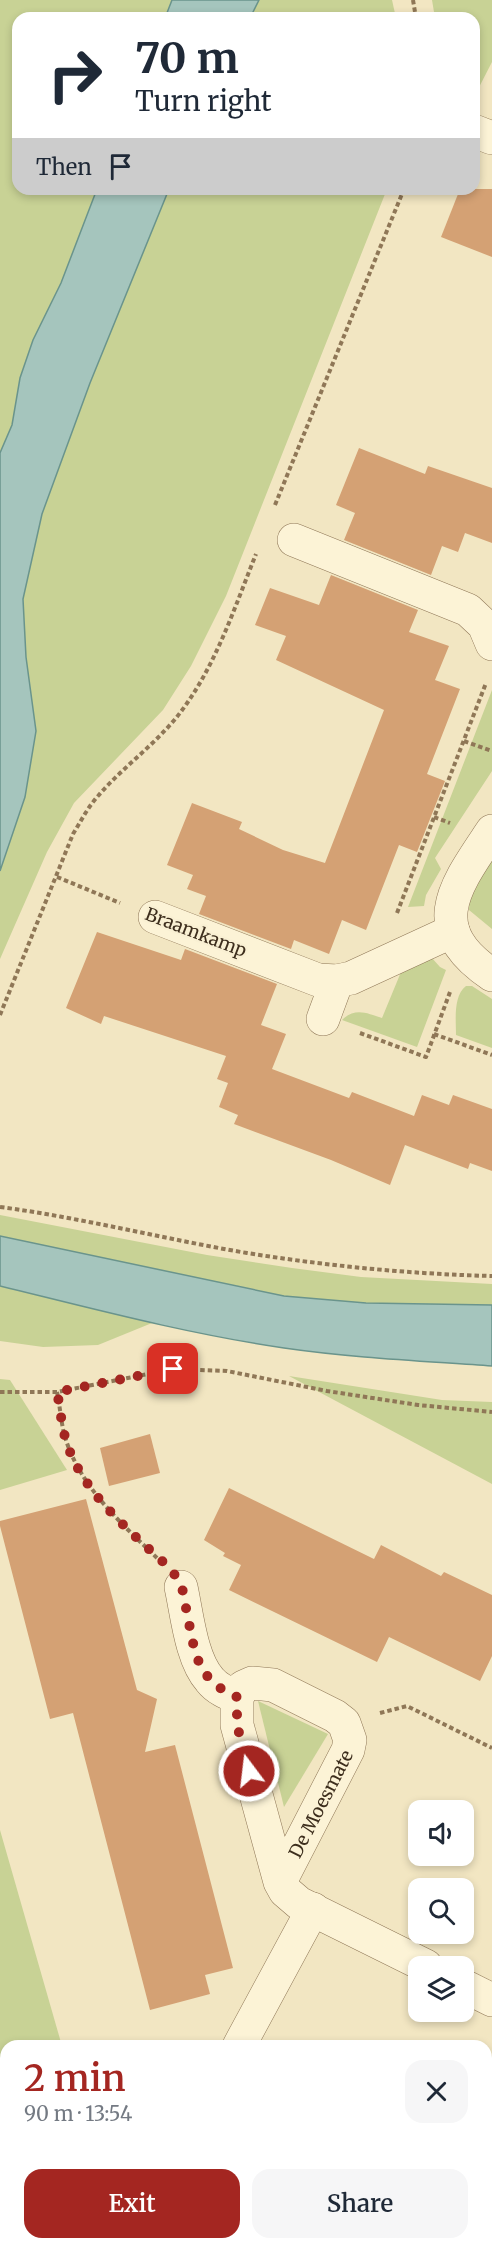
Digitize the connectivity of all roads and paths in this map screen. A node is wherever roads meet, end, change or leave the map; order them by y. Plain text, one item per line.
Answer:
1 (402, 195) edge
2 (274, 507) dead end
3 (294, 540) dead end
4 (258, 549) dead end
5 (492, 645) edge
6 (488, 678) dead end
7 (464, 741) junction
8 (492, 751) edge
9 (492, 831) edge
10 (57, 877) junction
11 (155, 917) joint
12 (459, 942) junction
13 (376, 967) junction
14 (492, 975) edge
15 (337, 981) junction
16 (0, 1015) edge
17 (323, 1019) joint
18 (434, 1034) junction
19 (492, 1055) edge
20 (0, 1207) edge
21 (492, 1276) edge
22 (0, 1392) edge
23 (57, 1392) junction
24 (492, 1412) edge
25 (182, 1587) joint
26 (237, 1697) junction
27 (344, 1723) junction
28 (492, 1748) edge
29 (280, 1882) junction
30 (313, 1910) junction
31 (408, 1957) edge
32 (474, 1991) edge
33 (492, 2000) edge
34 (242, 2040) edge

1 - 2 path
3 - 5 street
4 - 10 path
6 - 7 path
7 - 8 path
7 - 13 path
9 - 12 street
10 - 11 path, Braamkamp
10 - 16 path
11 - 15 street, Braamkamp
12 - 13 street, Braamkamp
12 - 14 street
12 - 18 path
13 - 15 street, Braamkamp
15 - 17 street
17 - 18 path
18 - 19 path
20 - 21 path
22 - 23 path
23 - 24 path
23 - 25 path
25 - 26 street
26 - 27 street, De Moesmate
26 - 29 street, De Moesmate
27 - 28 path, De Moesmate
27 - 29 street, De Moesmate
29 - 30 street
30 - 31 street
30 - 34 street
32 - 33 street

